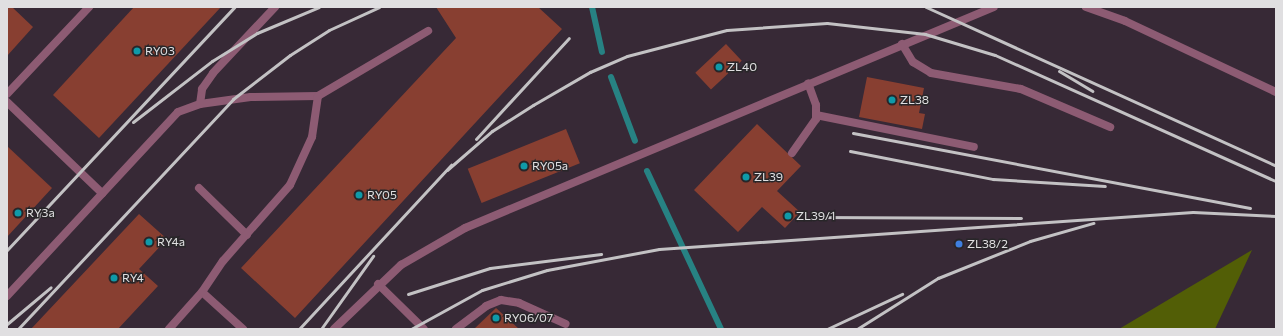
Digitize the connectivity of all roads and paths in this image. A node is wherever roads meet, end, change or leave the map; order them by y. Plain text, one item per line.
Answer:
1 (89, 7) edge
2 (275, 7) edge
3 (994, 7) edge
4 (1086, 7) edge
5 (428, 31) dead end
6 (902, 44) junction
7 (808, 83) junction
8 (1276, 92) edge
9 (7, 94) edge
10 (318, 96) junction
11 (7, 102) edge
12 (200, 104) junction
13 (816, 115) junction
14 (1110, 126) dead end
15 (974, 147) dead end
16 (792, 153) dead end
17 (198, 188) dead end
18 (102, 193) junction
19 (247, 235) junction
20 (378, 284) junction
21 (202, 292) junction
22 (7, 296) edge
23 (566, 324) dead end
24 (169, 329) edge
25 (244, 329) edge
26 (334, 329) edge
27 (424, 329) edge
28 (456, 329) edge

1 - 9 lane
2 - 12 lane
3 - 6 lane
4 - 8 lane
5 - 10 lane
6 - 7 lane
6 - 14 lane
7 - 13 lane
7 - 20 lane
10 - 12 lane
10 - 19 lane
11 - 18 lane
12 - 18 lane
13 - 15 lane
13 - 16 lane
17 - 19 lane
18 - 22 lane
19 - 21 lane
20 - 26 lane
20 - 27 lane
21 - 24 lane
21 - 25 lane
23 - 28 lane

